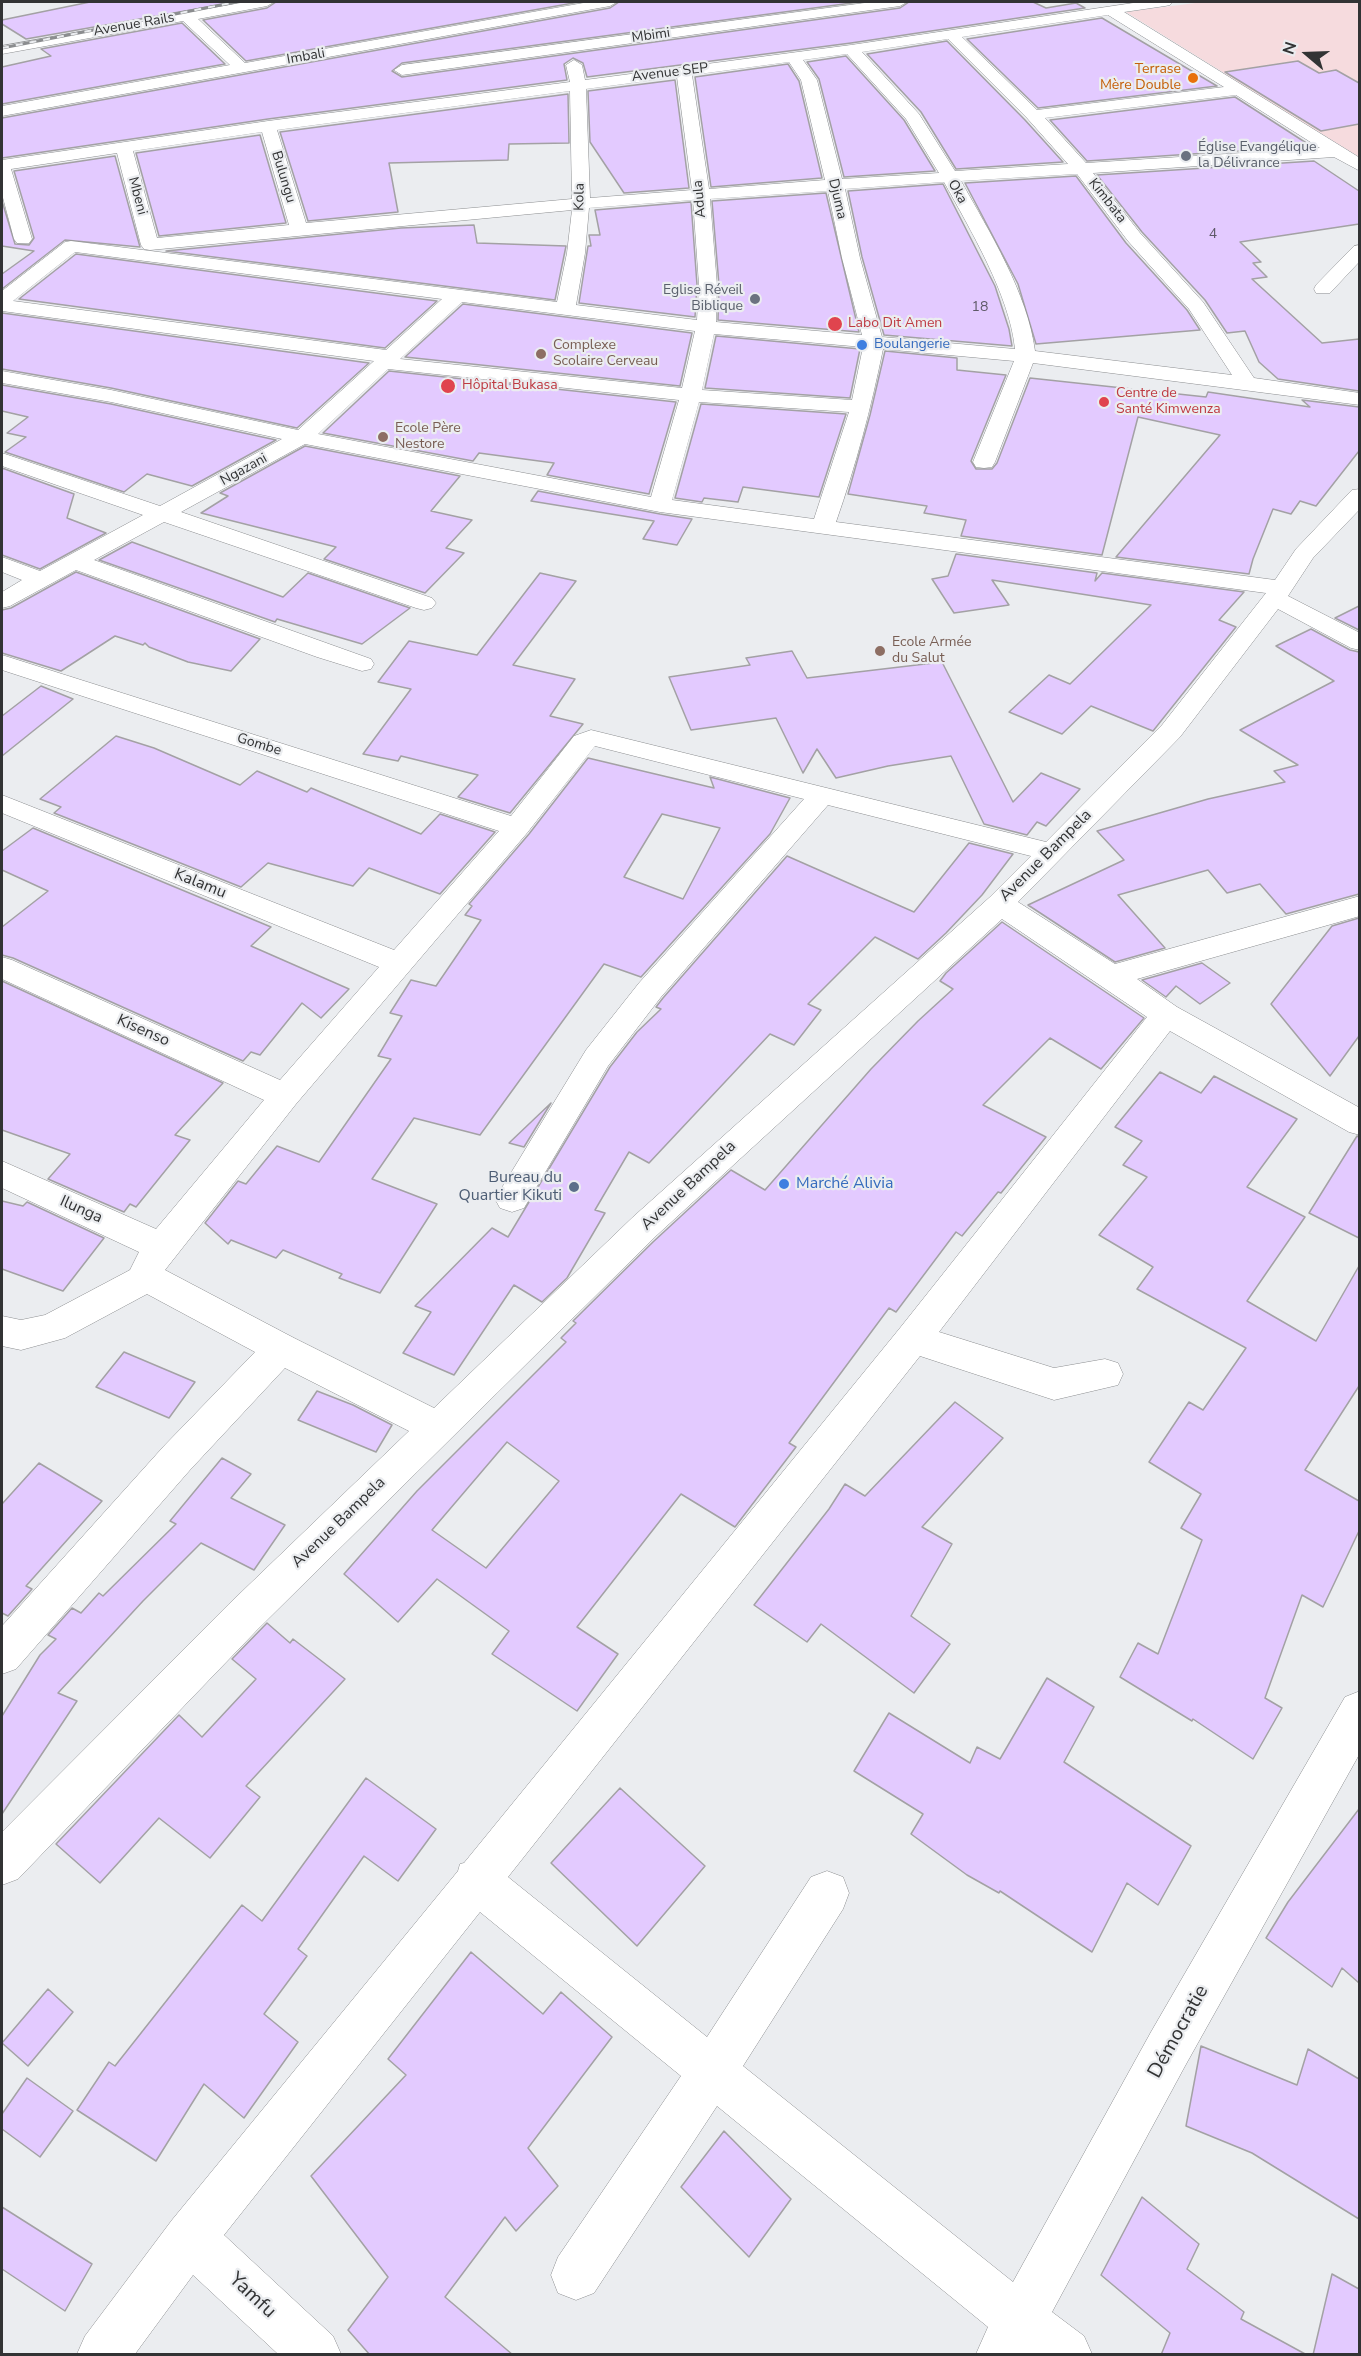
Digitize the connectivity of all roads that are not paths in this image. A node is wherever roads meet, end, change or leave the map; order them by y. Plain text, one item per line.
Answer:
1 (267, 2) edge
2 (610, 2) edge
3 (900, 2) edge
4 (1165, 2) edge
5 (1056, 6) dead end
6 (1109, 9) junction
7 (555, 11) junction
8 (1071, 14) junction
9 (186, 16) junction
10 (950, 33) junction
11 (571, 46) junction
12 (851, 49) junction
13 (2, 50) edge
14 (794, 57) junction
15 (242, 68) junction
16 (402, 70) dead end
17 (684, 71) junction
18 (578, 85) junction
19 (1241, 90) junction
20 (2, 111) edge
21 (1033, 115) junction
22 (268, 126) junction
23 (124, 147) junction
24 (1337, 152) junction
25 (2, 165) edge
26 (1359, 166) edge
27 (1081, 168) junction
28 (949, 177) junction
29 (834, 186) junction
30 (701, 196) junction
31 (580, 203) junction
32 (299, 228) junction
33 (2, 238) edge
34 (35, 241) junction
35 (150, 245) junction
36 (71, 246) junction
37 (102, 250) junction
38 (1359, 250) edge
39 (1323, 289) dead end
40 (457, 297) junction
41 (2, 300) edge
42 (2, 305) edge
43 (566, 307) junction
44 (706, 327) junction
45 (874, 344) junction
46 (1026, 356) junction
47 (387, 360) junction
48 (2, 377) edge
49 (1247, 383) junction
50 (691, 395) junction
51 (1359, 399) edge
52 (861, 406) junction
53 (302, 437) junction
54 (2, 459) edge
55 (984, 462) dead end
56 (1359, 495) edge
57 (660, 505) junction
58 (162, 515) junction
59 (823, 526) junction
60 (76, 562) junction
61 (2, 564) edge
62 (39, 579) junction
63 (1278, 593) junction
64 (2, 601) edge
65 (424, 603) dead end
66 (1359, 643) edge
67 (2, 662) edge
68 (362, 664) dead end
69 (823, 794) junction
70 (2, 803) edge
71 (518, 827) junction
72 (1051, 852) junction
73 (1000, 904) junction
74 (1359, 906) edge
75 (400, 964) junction
76 (2, 967) edge
77 (1111, 976) junction
78 (1166, 1015) junction
79 (285, 1096) junction
80 (1358, 1120) edge
81 (2, 1174) edge
82 (512, 1198) dead end
83 (155, 1262) junction
84 (2, 1330) edge
85 (913, 1339) junction
86 (281, 1349) junction
87 (1105, 1374) dead end
88 (439, 1428) junction
89 (2, 1655) edge
90 (1359, 1711) edge
91 (2, 1863) edge
92 (476, 1880) junction
93 (826, 1893) dead end
94 (711, 2073) junction
95 (190, 2238) junction
96 (576, 2275) dead end
97 (1011, 2338) edge
98 (103, 2355) edge
99 (315, 2355) edge
100 (1066, 2355) edge

1 - 9 street, Avenue Rails
2 - 7 street, Imbali
3 - 11 street, Mbimi
4 - 6 street, Avenue SEP
5 - 8 street
6 - 8 street, Avenue SEP
6 - 19 street
7 - 11 street, Kola
7 - 15 street, Imbali
8 - 10 street, Avenue SEP
9 - 13 street, Avenue Rails
9 - 15 street
10 - 12 street, Avenue SEP
10 - 21 street, Kimbata
11 - 16 street, Mbimi
11 - 18 street, Kola
12 - 14 street, Avenue SEP
12 - 28 street, Oka
14 - 17 street, Avenue SEP
14 - 29 street, Djuma
15 - 20 street, Imbali
17 - 18 street, Avenue SEP
17 - 30 street, Adula
18 - 22 street, Avenue SEP
18 - 31 street, Kola
19 - 21 street
19 - 24 street
21 - 27 street, Kimbata
22 - 23 street, Avenue SEP
22 - 32 street, Bulungu
23 - 25 street, Avenue SEP
23 - 35 street, Mbeni
24 - 26 street
24 - 27 street
25 - 34 street
27 - 28 street
27 - 49 street, Kimbata
28 - 29 street
28 - 46 street, Oka
29 - 30 street
29 - 45 street, Djuma
30 - 31 street
30 - 44 street, Adula
31 - 32 street
31 - 43 street, Kola
32 - 35 street
33 - 34 street
34 - 36 street
35 - 37 street
36 - 37 street
36 - 41 street
37 - 40 street
38 - 39 street
40 - 43 street
40 - 47 street, Ngazani
42 - 47 street
43 - 44 street
44 - 45 street
44 - 50 street, Adula
45 - 46 street
45 - 52 street
46 - 49 street
46 - 55 street
47 - 50 street
47 - 53 street, Ngazani
48 - 53 street
49 - 51 street
50 - 52 street
50 - 57 street, Adula
52 - 59 street
53 - 57 street
53 - 58 street, Ngazani
54 - 58 street
56 - 63 street, Avenue Bampela
57 - 59 street
58 - 60 street, Ngazani
58 - 65 street
59 - 63 street
60 - 62 street, Ngazani
60 - 68 street
61 - 62 street
62 - 64 street, Ngazani
63 - 66 street
63 - 72 street, Avenue Bampela
67 - 71 street, Gombe
69 - 71 street
69 - 72 street
69 - 82 street
70 - 75 street, Kalamu
71 - 75 street
72 - 73 street, Avenue Bampela
73 - 77 street
73 - 88 street, Avenue Bampela
74 - 77 street
75 - 79 street
76 - 79 street, Kisenso
77 - 78 street
78 - 80 street
78 - 85 street
79 - 83 street
81 - 83 street, Ilunga
83 - 84 street
83 - 86 street, Ilunga
85 - 87 street
85 - 92 street
86 - 88 street, Ilunga
86 - 89 street
88 - 91 street, Avenue Bampela
90 - 97 street, Démocratie
92 - 94 street
92 - 95 street
93 - 94 street
94 - 96 street
94 - 97 street
95 - 98 street
95 - 99 street, Yamfu
97 - 100 street

